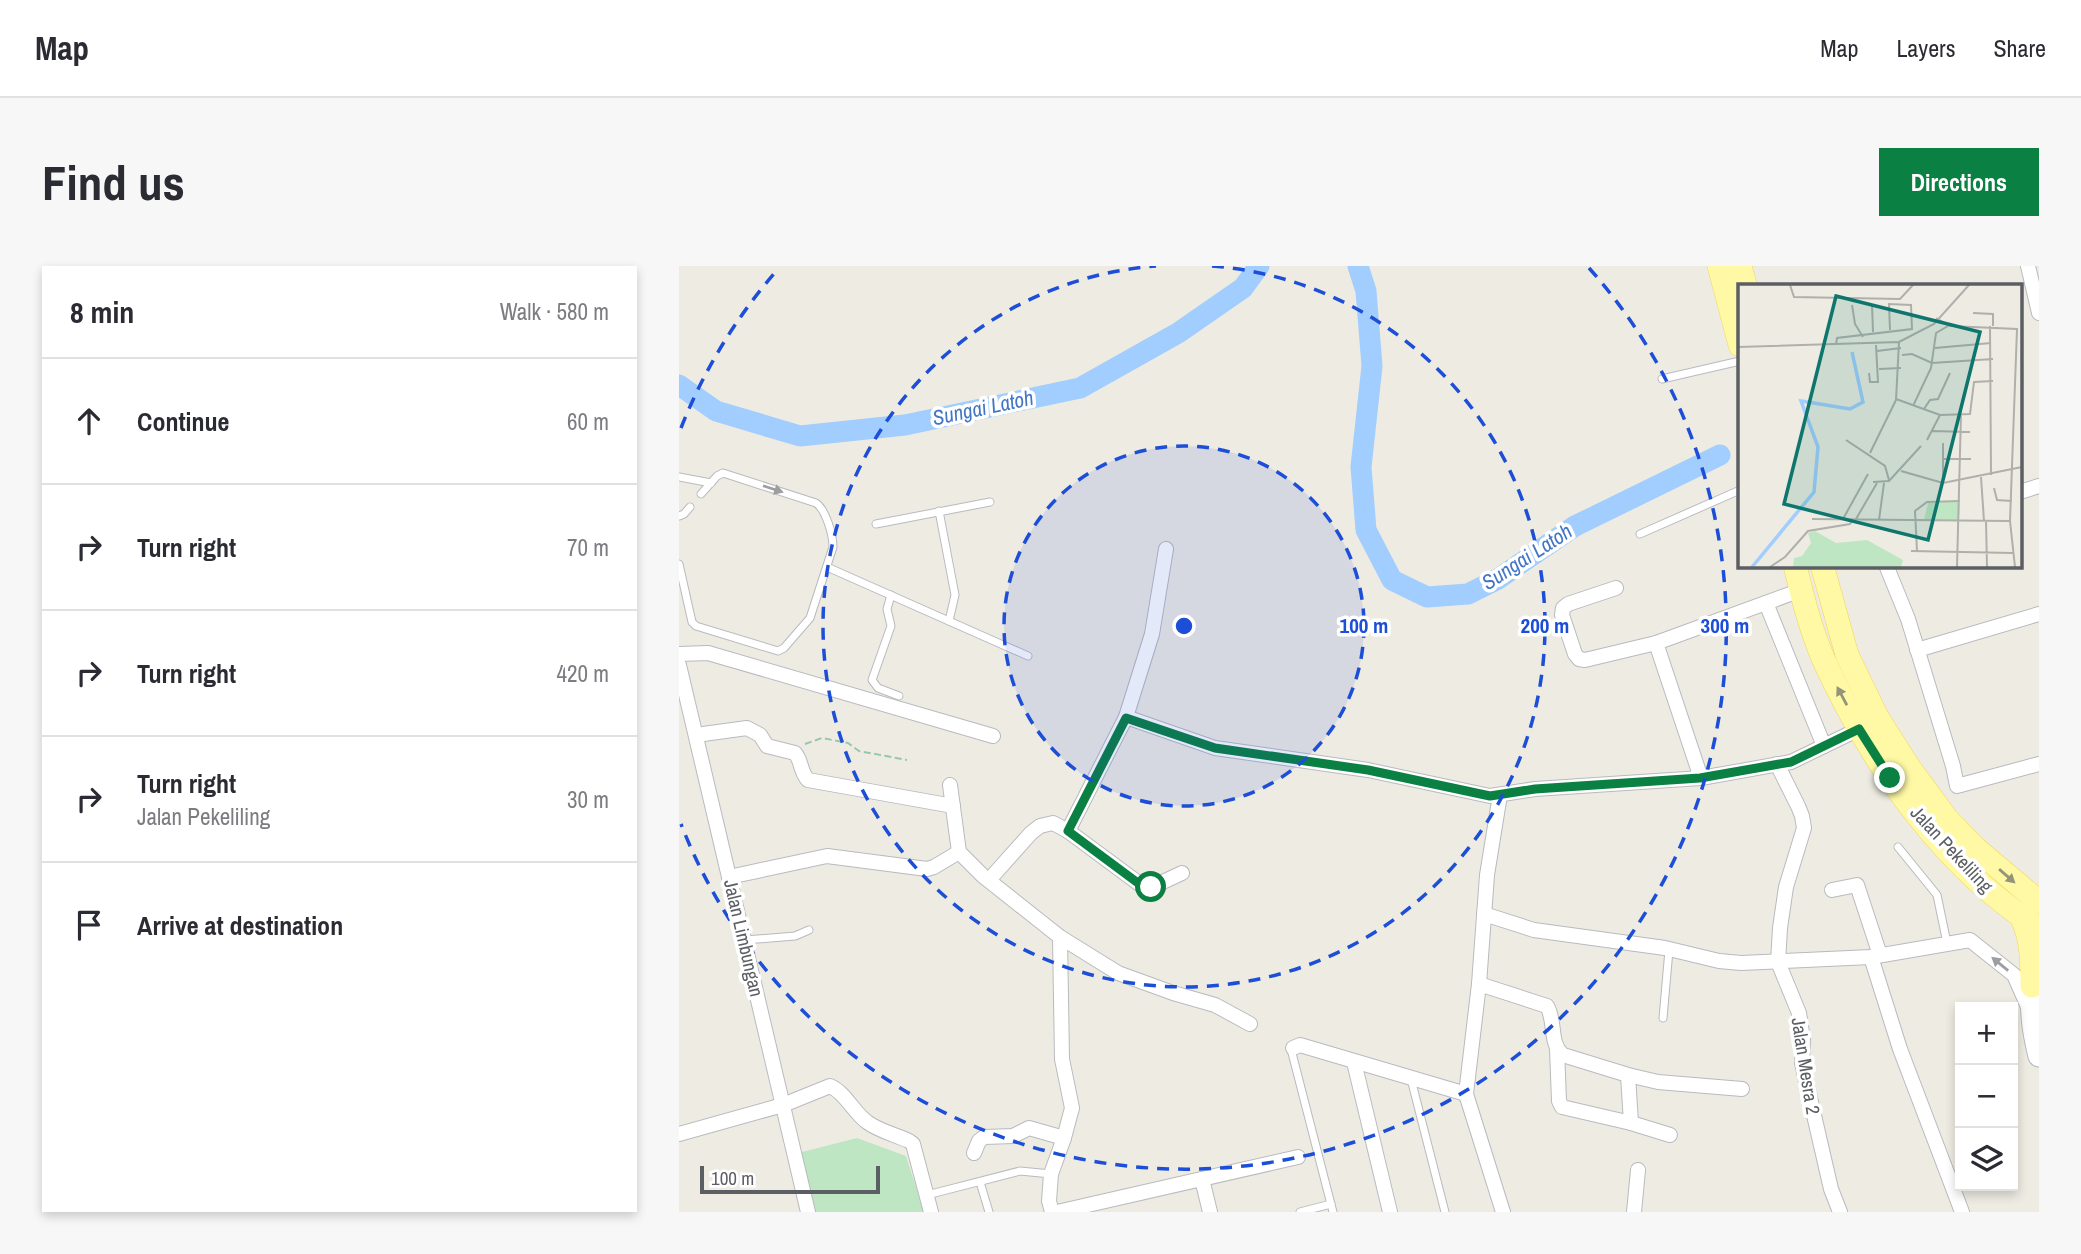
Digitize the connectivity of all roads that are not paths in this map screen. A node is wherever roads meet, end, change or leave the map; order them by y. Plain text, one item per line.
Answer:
1 (1719, 266) edge
2 (1740, 266) edge
3 (2028, 266) edge
4 (1745, 284) edge
5 (2039, 313) edge
6 (1738, 337) edge
7 (1738, 361) edge
8 (1662, 380) dead end
9 (679, 477) edge
10 (711, 483) junction
11 (2039, 486) edge
12 (1738, 491) edge
13 (2021, 492) edge
14 (701, 494) dead end
15 (989, 502) dead end
16 (689, 507) dead end
17 (939, 511) junction
18 (679, 516) edge
19 (876, 524) dead end
20 (1640, 534) dead end
21 (1166, 549) dead end
22 (679, 564) edge
23 (827, 567) junction
24 (1795, 567) edge
25 (1823, 567) edge
26 (1887, 567) edge
27 (1616, 588) dead end
28 (1801, 590) junction
29 (891, 595) junction
30 (1766, 603) junction
31 (2039, 614) edge
32 (949, 621) junction
33 (1656, 643) junction
34 (1917, 650) junction
35 (679, 654) edge
36 (1028, 656) dead end
37 (679, 665) edge
38 (899, 696) dead end
39 (1126, 718) junction
40 (689, 726) edge
41 (1859, 729) junction
42 (993, 736) dead end
43 (1824, 746) junction
44 (1777, 764) junction
45 (2039, 764) edge
46 (1700, 778) junction
47 (950, 785) dead end
48 (1500, 794) junction
49 (953, 806) junction
50 (1068, 831) junction
51 (1898, 847) dead end
52 (960, 852) junction
53 (1182, 873) dead end
54 (729, 877) junction
55 (989, 880) junction
56 (1832, 890) dead end
57 (1484, 914) junction
58 (2033, 916) edge
59 (809, 930) dead end
60 (1060, 937) junction
61 (744, 940) junction
62 (1947, 943) junction
63 (1669, 949) junction
64 (1875, 956) junction
65 (1779, 962) junction
66 (1479, 984) junction
67 (2035, 994) edge
68 (1663, 1018) dead end
69 (1250, 1024) dead end
70 (1293, 1048) joint
71 (1557, 1048) junction
72 (2039, 1056) edge
73 (1354, 1062) junction
74 (1628, 1075) junction
75 (1411, 1079) junction
76 (1742, 1089) dead end
77 (1466, 1094) junction
78 (783, 1105) junction
79 (1631, 1123) junction
80 (679, 1134) edge
81 (1670, 1135) dead end
82 (1064, 1138) junction
83 (974, 1153) dead end
84 (1298, 1157) dead end
85 (1638, 1170) dead end
86 (1051, 1174) junction
87 (1202, 1179) junction
88 (980, 1182) junction
89 (926, 1195) junction
90 (1332, 1208) edge
91 (808, 1212) edge
92 (931, 1212) edge
93 (989, 1212) edge
94 (1054, 1212) edge
95 (1210, 1212) edge
96 (1300, 1212) edge
97 (1389, 1212) edge
98 (1445, 1212) edge
99 (1503, 1212) edge
100 (1634, 1212) edge
101 (1840, 1212) edge
102 (1962, 1212) edge

1 - 6 main road
2 - 4 main road
3 - 5 street
7 - 8 lane
9 - 10 lane
10 - 14 lane
10 -> 23 lane
11 - 13 street
12 - 20 lane
15 - 17 lane
16 - 18 lane
17 - 19 lane
17 - 32 lane
21 - 39 street
22 - 23 lane
23 - 29 lane
24 - 28 main road, Jalan Pekeliling
25 -> 58 main road, Jalan Pekeliling
26 - 34 street
27 - 33 street
28 - 30 street
41 -> 28 main road, Jalan Pekeliling
29 - 32 lane
29 - 38 lane
30 - 33 street
30 - 43 street
31 - 34 street
32 - 36 lane
33 - 46 street
34 - 45 street
35 - 42 street
37 - 40 street, Jalan Limbungan
39 - 48 street
39 - 50 street
40 - 49 street
40 - 54 street, Jalan Limbungan
41 - 43 street
41 - 58 main road, Jalan Pekeliling
43 - 44 street
44 - 46 street
44 - 65 street
46 - 48 street
47 - 49 street
48 - 57 street
49 - 52 street
50 - 53 street
50 - 55 street
51 - 62 lane
52 - 54 street
52 - 55 street
54 - 61 street, Jalan Limbungan
55 - 60 street
56 - 64 street
57 - 63 street
57 - 66 street
58 - 67 main road
59 - 61 lane
60 - 69 street
60 - 82 street
61 - 78 street, Jalan Limbungan
62 - 64 street
67 -> 62 street
63 - 65 street
63 - 68 lane
64 - 65 street
64 - 102 street
65 - 101 street, Jalan Mesra 2
66 - 71 street
66 - 77 street
67 - 72 street
70 - 73 street
70 - 90 lane
71 - 74 street
71 - 79 street
73 - 75 street
73 - 97 street
74 - 76 street
74 - 79 street
75 - 77 street
75 - 98 lane
77 - 99 street
78 - 80 street
78 - 89 street
78 - 91 street, Jalan Limbungan
79 - 81 street
82 - 83 street
82 - 86 street
84 - 87 street
85 - 100 street
86 - 88 lane
86 - 94 street
87 - 94 street
87 - 95 street
88 - 89 lane
88 - 93 lane
89 - 92 street
90 - 96 lane

